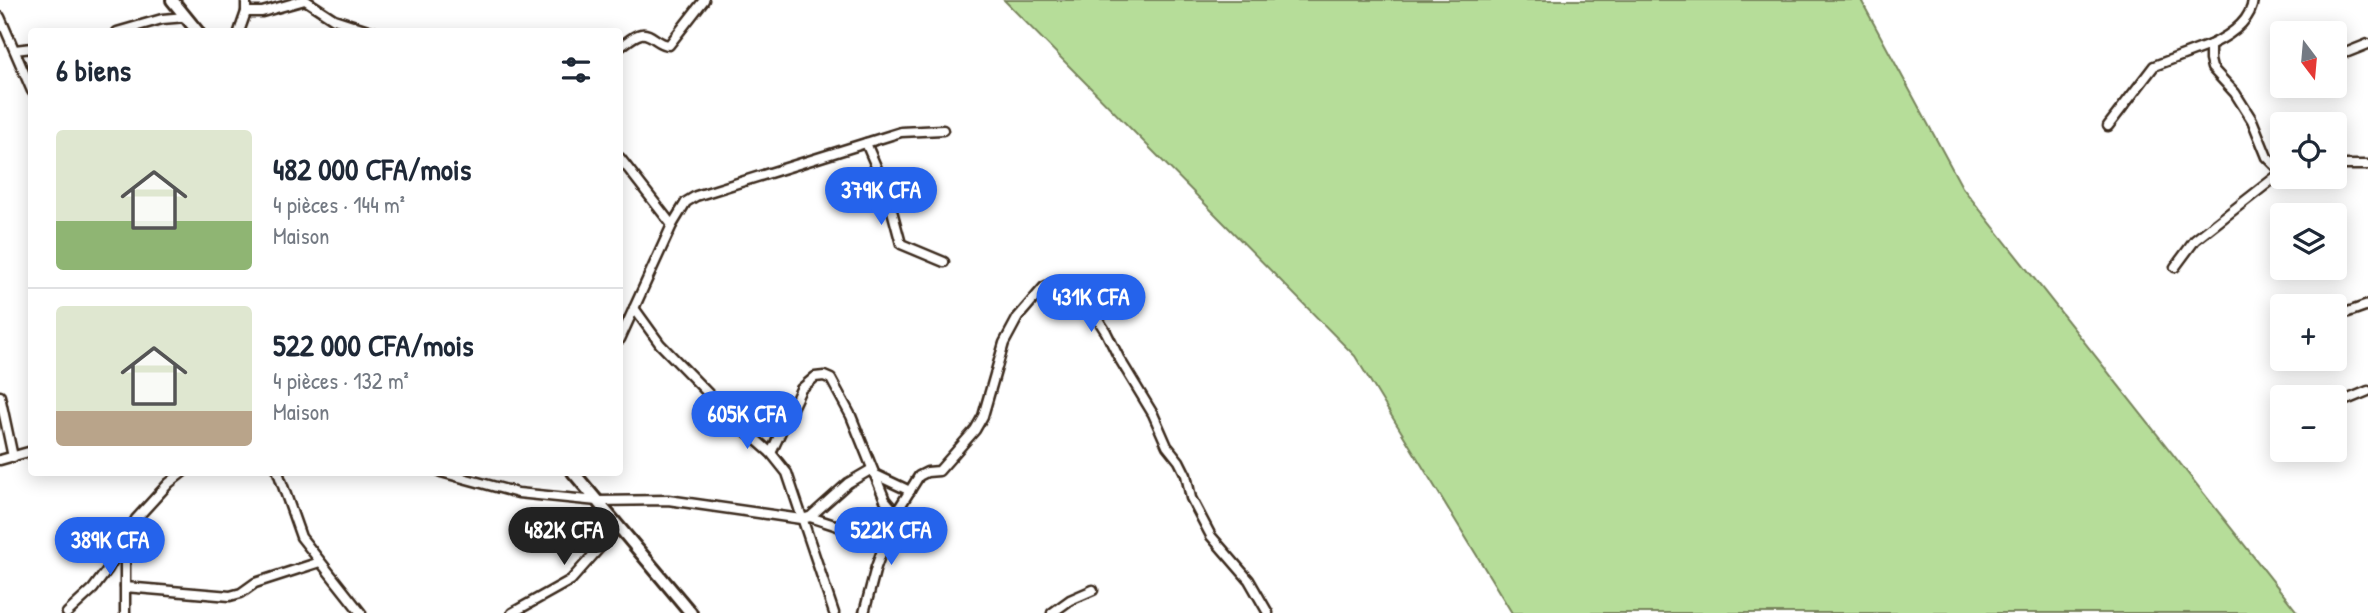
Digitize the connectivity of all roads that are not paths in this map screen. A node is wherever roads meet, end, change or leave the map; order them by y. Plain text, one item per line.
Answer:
1 (172, 0) edge
2 (246, 0) edge
3 (305, 0) edge
4 (704, 0) edge
5 (2253, 0) edge
6 (246, 12) junction
7 (0, 17) edge
8 (186, 17) junction
9 (131, 28) edge
10 (195, 28) edge
11 (240, 28) edge
12 (361, 28) edge
13 (2368, 44) edge
14 (623, 45) edge
15 (2210, 45) junction
16 (28, 48) edge
17 (15, 50) junction
18 (2348, 52) dead end
19 (28, 81) edge
20 (2108, 126) dead end
21 (943, 130) dead end
22 (866, 144) junction
23 (2270, 160) edge
24 (623, 162) edge
25 (2347, 165) edge
26 (2368, 165) edge
27 (2270, 181) edge
28 (672, 225) junction
29 (944, 261) dead end
30 (2175, 267) dead end
31 (2368, 305) edge
32 (634, 308) junction
33 (2347, 312) edge
34 (623, 333) edge
35 (2368, 391) edge
36 (0, 396) edge
37 (2347, 400) edge
38 (28, 452) edge
39 (771, 453) junction
40 (12, 457) junction
41 (0, 460) edge
42 (873, 472) junction
43 (178, 476) edge
44 (279, 476) edge
45 (455, 476) edge
46 (576, 476) edge
47 (910, 491) junction
48 (597, 501) junction
49 (896, 513) junction
50 (805, 518) junction
51 (618, 527) junction
52 (886, 539) junction
53 (125, 541) junction
54 (320, 562) junction
55 (125, 587) junction
56 (1093, 590) dead end
57 (68, 613) edge
58 (125, 613) edge
59 (361, 613) edge
60 (512, 613) edge
61 (691, 613) edge
62 (834, 613) edge
63 (864, 613) edge
64 (1052, 613) edge
65 (1268, 613) edge

1 - 8 street
2 - 6 street
3 - 6 street
3 - 12 street
4 - 14 street
5 - 15 street
6 - 11 street
7 - 17 street
8 - 9 street
8 - 10 street
13 - 18 street
15 - 20 street
15 - 23 street
16 - 17 street
17 - 19 street
21 - 22 street
22 - 28 street
22 - 29 street
24 - 28 street
25 - 26 street
27 - 30 street
28 - 32 street
31 - 33 street
32 - 34 street
32 - 39 street
35 - 37 street
36 - 40 street
38 - 40 street
39 - 42 street
39 - 50 street
40 - 41 street
42 - 47 street
42 - 49 street
42 - 50 street
43 - 53 street
44 - 54 street
45 - 48 street
46 - 48 street
47 - 49 street
47 - 65 street
48 - 50 street
48 - 51 street
49 - 52 street
50 - 52 street
50 - 62 street
51 - 60 street
51 - 61 street
52 - 63 street
53 - 55 street
53 - 57 street
54 - 55 street
54 - 59 street
55 - 58 street
56 - 64 street

